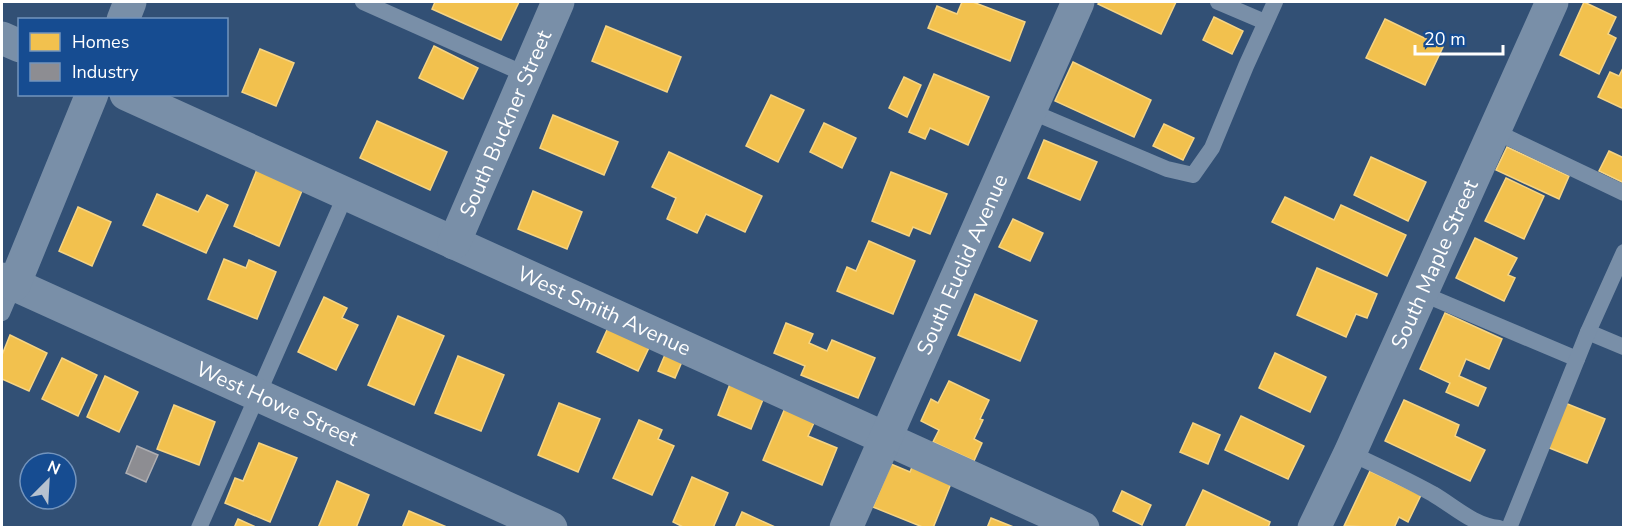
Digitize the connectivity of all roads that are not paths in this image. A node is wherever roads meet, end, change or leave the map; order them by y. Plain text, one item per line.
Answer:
1 (130, 2) edge
2 (363, 2) edge
3 (558, 2) edge
4 (1078, 2) edge
5 (1218, 2) edge
6 (1275, 2) edge
7 (1552, 2) edge
8 (124, 18) edge
9 (1265, 22) junction
10 (2, 38) edge
11 (18, 45) edge
12 (527, 75) junction
13 (91, 96) edge
14 (130, 96) edge
15 (1030, 111) junction
16 (1494, 131) junction
17 (1623, 193) edge
18 (346, 194) junction
19 (454, 243) junction
20 (1623, 252) edge
21 (1423, 290) junction
22 (6, 292) edge
23 (1588, 332) junction
24 (1623, 347) edge
25 (1577, 359) junction
26 (258, 395) junction
27 (886, 439) junction
28 (1350, 453) junction
29 (199, 528) edge
30 (551, 528) edge
31 (846, 528) edge
32 (1083, 528) edge
33 (1314, 528) edge
34 (1499, 528) edge
35 (1509, 528) edge

1 - 8 street
2 - 12 lane
3 - 12 street, South Buckner Street
4 - 15 street, South Euclid Avenue
5 - 9 lane
6 - 9 lane
7 - 16 street, South Maple Street
9 - 15 lane
10 - 11 street
12 - 19 street, South Buckner Street
13 - 22 street
14 - 18 street, West Smith Avenue
15 - 27 street, South Euclid Avenue
16 - 17 lane
16 - 21 street, South Maple Street
18 - 19 street, West Smith Avenue
18 - 26 lane
19 - 27 street, West Smith Avenue
20 - 23 lane
21 - 25 lane
21 - 28 street, South Maple Street
22 - 26 street, West Howe Street
23 - 24 lane
23 - 25 lane
25 - 35 lane
26 - 29 lane
26 - 30 street, West Howe Street
27 - 31 street, South Euclid Avenue
27 - 32 street, West Smith Avenue
28 - 33 street, South Maple Street
28 - 34 lane

